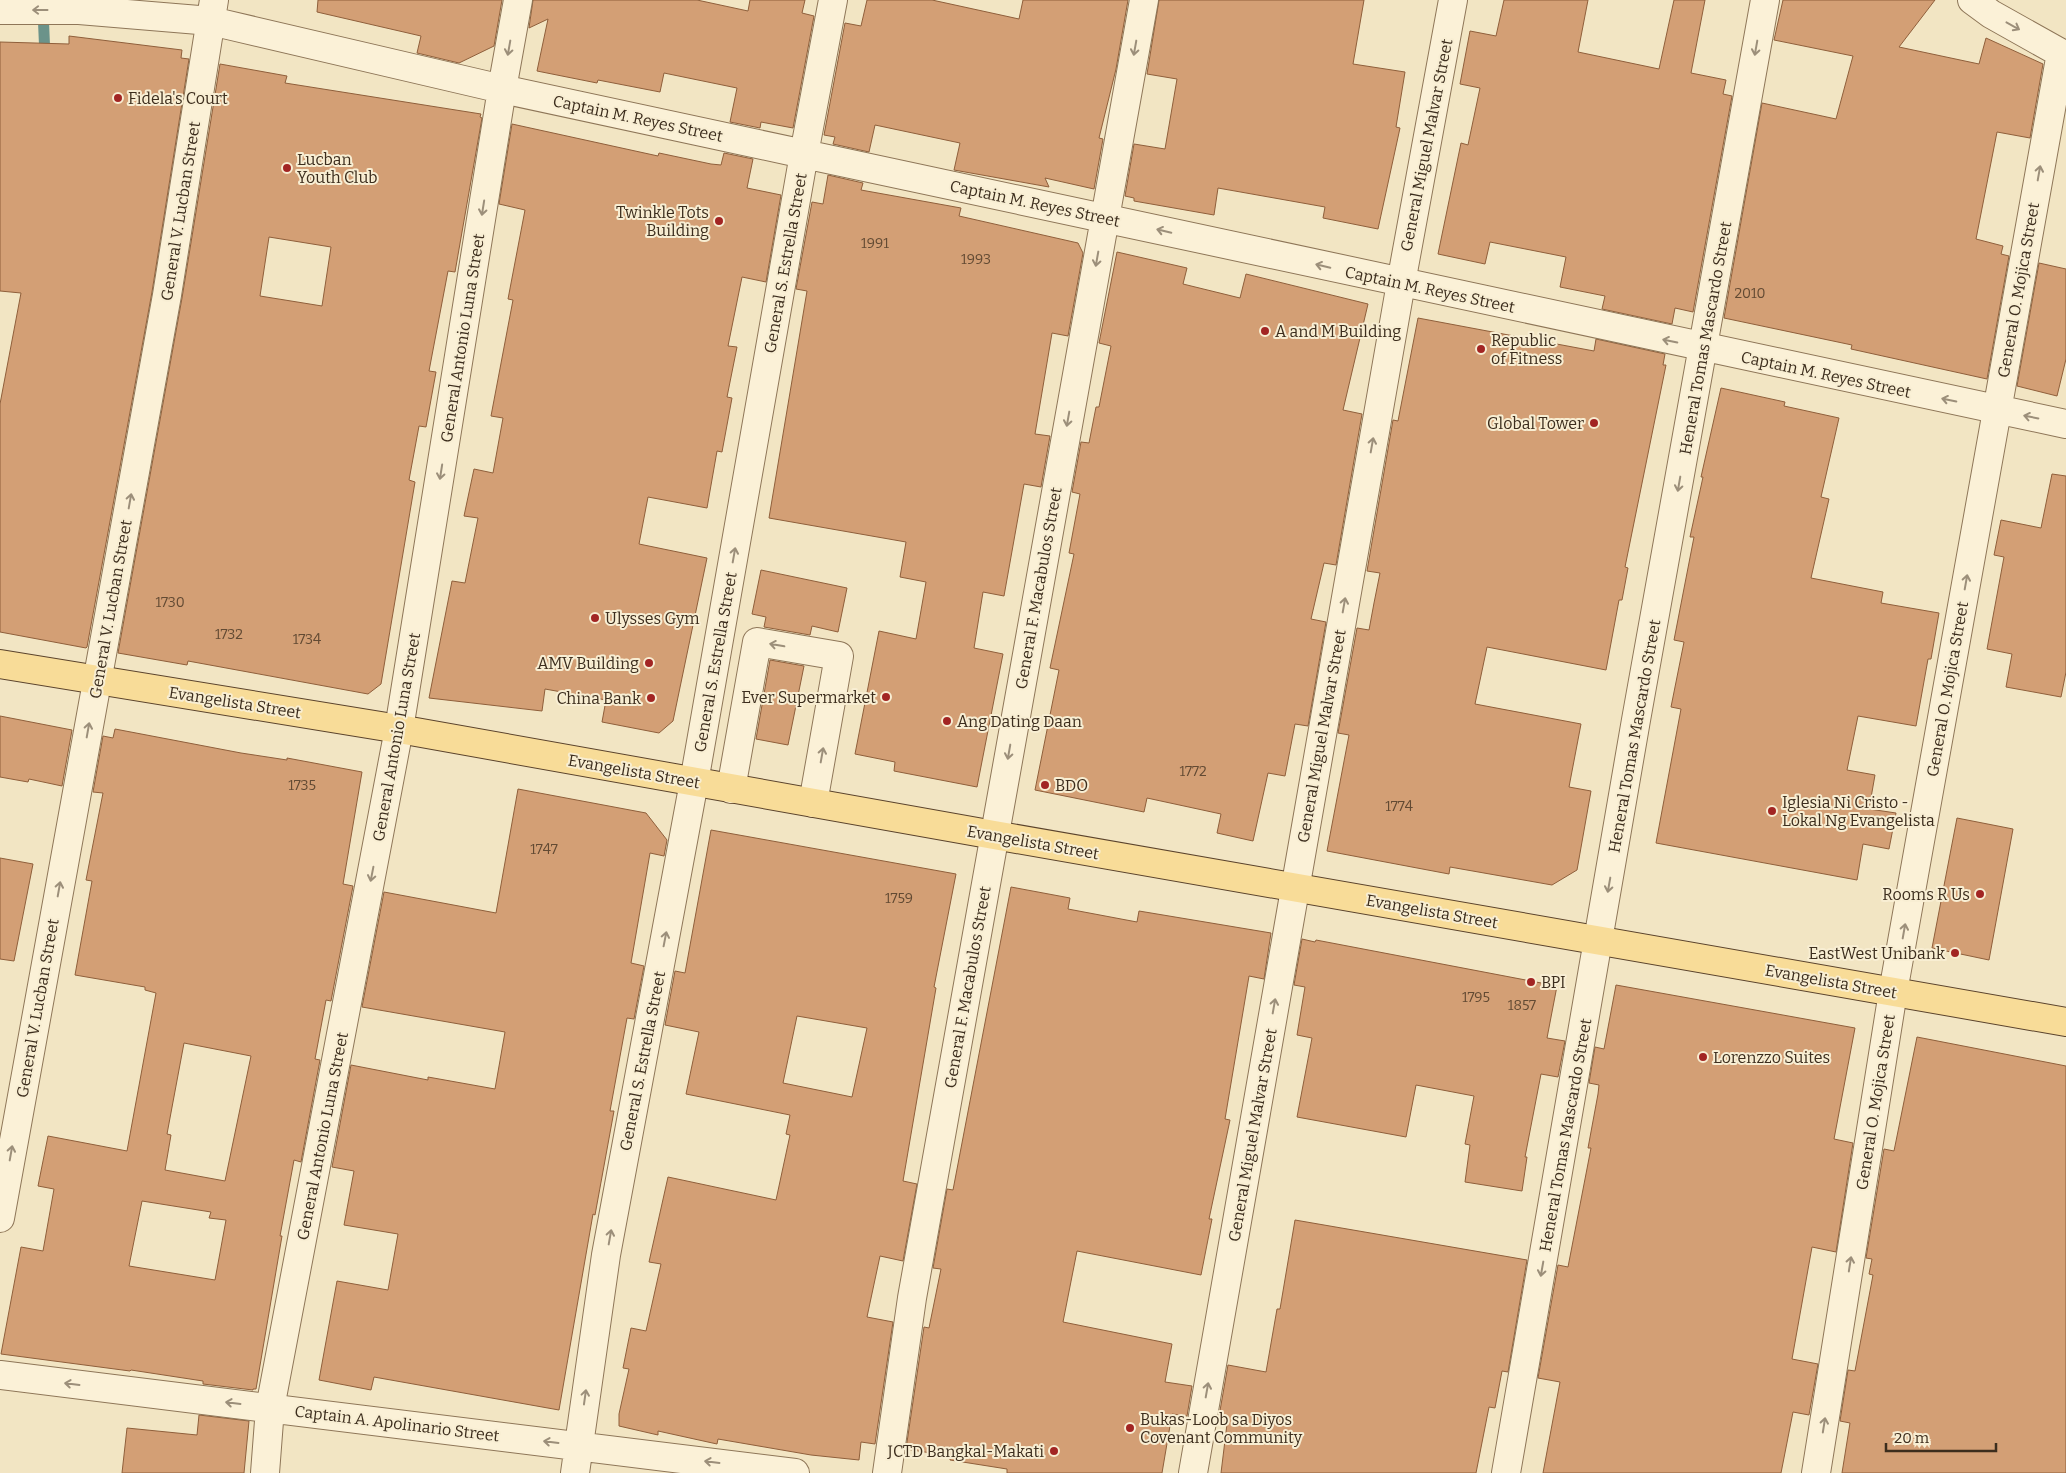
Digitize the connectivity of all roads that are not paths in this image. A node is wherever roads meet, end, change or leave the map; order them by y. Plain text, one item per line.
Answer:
1 (518, 0) edge
2 (833, 0) edge
3 (1144, 0) edge
4 (1454, 0) edge
5 (1765, 0) edge
6 (1972, 0) edge
7 (0, 10) edge
8 (213, 10) edge
9 (2063, 55) edge
10 (502, 89) junction
11 (804, 154) junction
12 (1104, 217) junction
13 (1400, 283) junction
14 (1703, 348) junction
15 (1997, 410) junction
16 (2066, 424) edge
17 (0, 664) edge
18 (97, 679) junction
19 (400, 729) junction
20 (694, 782) junction
21 (731, 789) junction
22 (813, 803) junction
23 (994, 835) junction
24 (1294, 886) junction
25 (1599, 940) junction
26 (1893, 992) junction
27 (2066, 1022) edge
28 (0, 1218) edge
29 (0, 1375) edge
30 (270, 1408) junction
31 (578, 1446) junction
32 (265, 1473) edge
33 (575, 1473) edge
34 (795, 1473) edge
35 (887, 1473) edge
36 (1193, 1473) edge
37 (1506, 1473) edge
38 (1816, 1473) edge

1 -> 10 street, General Antonio Luna Street
2 - 11 street, General S. Estrella Street
3 -> 12 street, General F. Macabulos Street
4 - 13 street, General Miguel Malvar Street
5 -> 14 street, Heneral Tomas Mascardo Street
6 -> 9 street
8 -> 7 street, Captain M. Reyes Street
8 - 10 street, Captain M. Reyes Street
18 -> 8 street, General V. Lucban Street
15 -> 9 street, General O. Mojica Street
10 - 11 street, Captain M. Reyes Street
10 -> 19 street, General Antonio Luna Street
11 - 12 street, Captain M. Reyes Street
20 -> 11 street, General S. Estrella Street
13 -> 12 street, Captain M. Reyes Street
12 -> 23 street, General F. Macabulos Street
14 -> 13 street, Captain M. Reyes Street
24 -> 13 street, General Miguel Malvar Street
15 -> 14 street, Captain M. Reyes Street
14 -> 25 street, Heneral Tomas Mascardo Street
16 -> 15 street, Captain M. Reyes Street
26 -> 15 street, General O. Mojica Street
17 - 18 main road, Evangelista Street
18 - 19 main road, Evangelista Street
28 -> 18 street, General V. Lucban Street
19 - 20 main road, Evangelista Street
19 -> 30 street, General Antonio Luna Street
20 - 21 main road, Evangelista Street
31 -> 20 street, General S. Estrella Street
21 - 22 main road, Evangelista Street
22 -> 21 street
22 - 23 main road, Evangelista Street
23 - 24 main road, Evangelista Street
23 - 35 street, General F. Macabulos Street
24 - 25 main road, Evangelista Street
36 -> 24 street, General Miguel Malvar Street
25 - 26 main road, Evangelista Street
25 -> 37 street, Heneral Tomas Mascardo Street
26 - 27 main road, Evangelista Street
38 -> 26 street, General O. Mojica Street
30 -> 29 street, Captain A. Apolinario Street
31 -> 30 street, Captain A. Apolinario Street
30 - 32 street, General Antonio Luna Street
31 - 33 street, General S. Estrella Street
34 -> 31 street, Captain A. Apolinario Street

